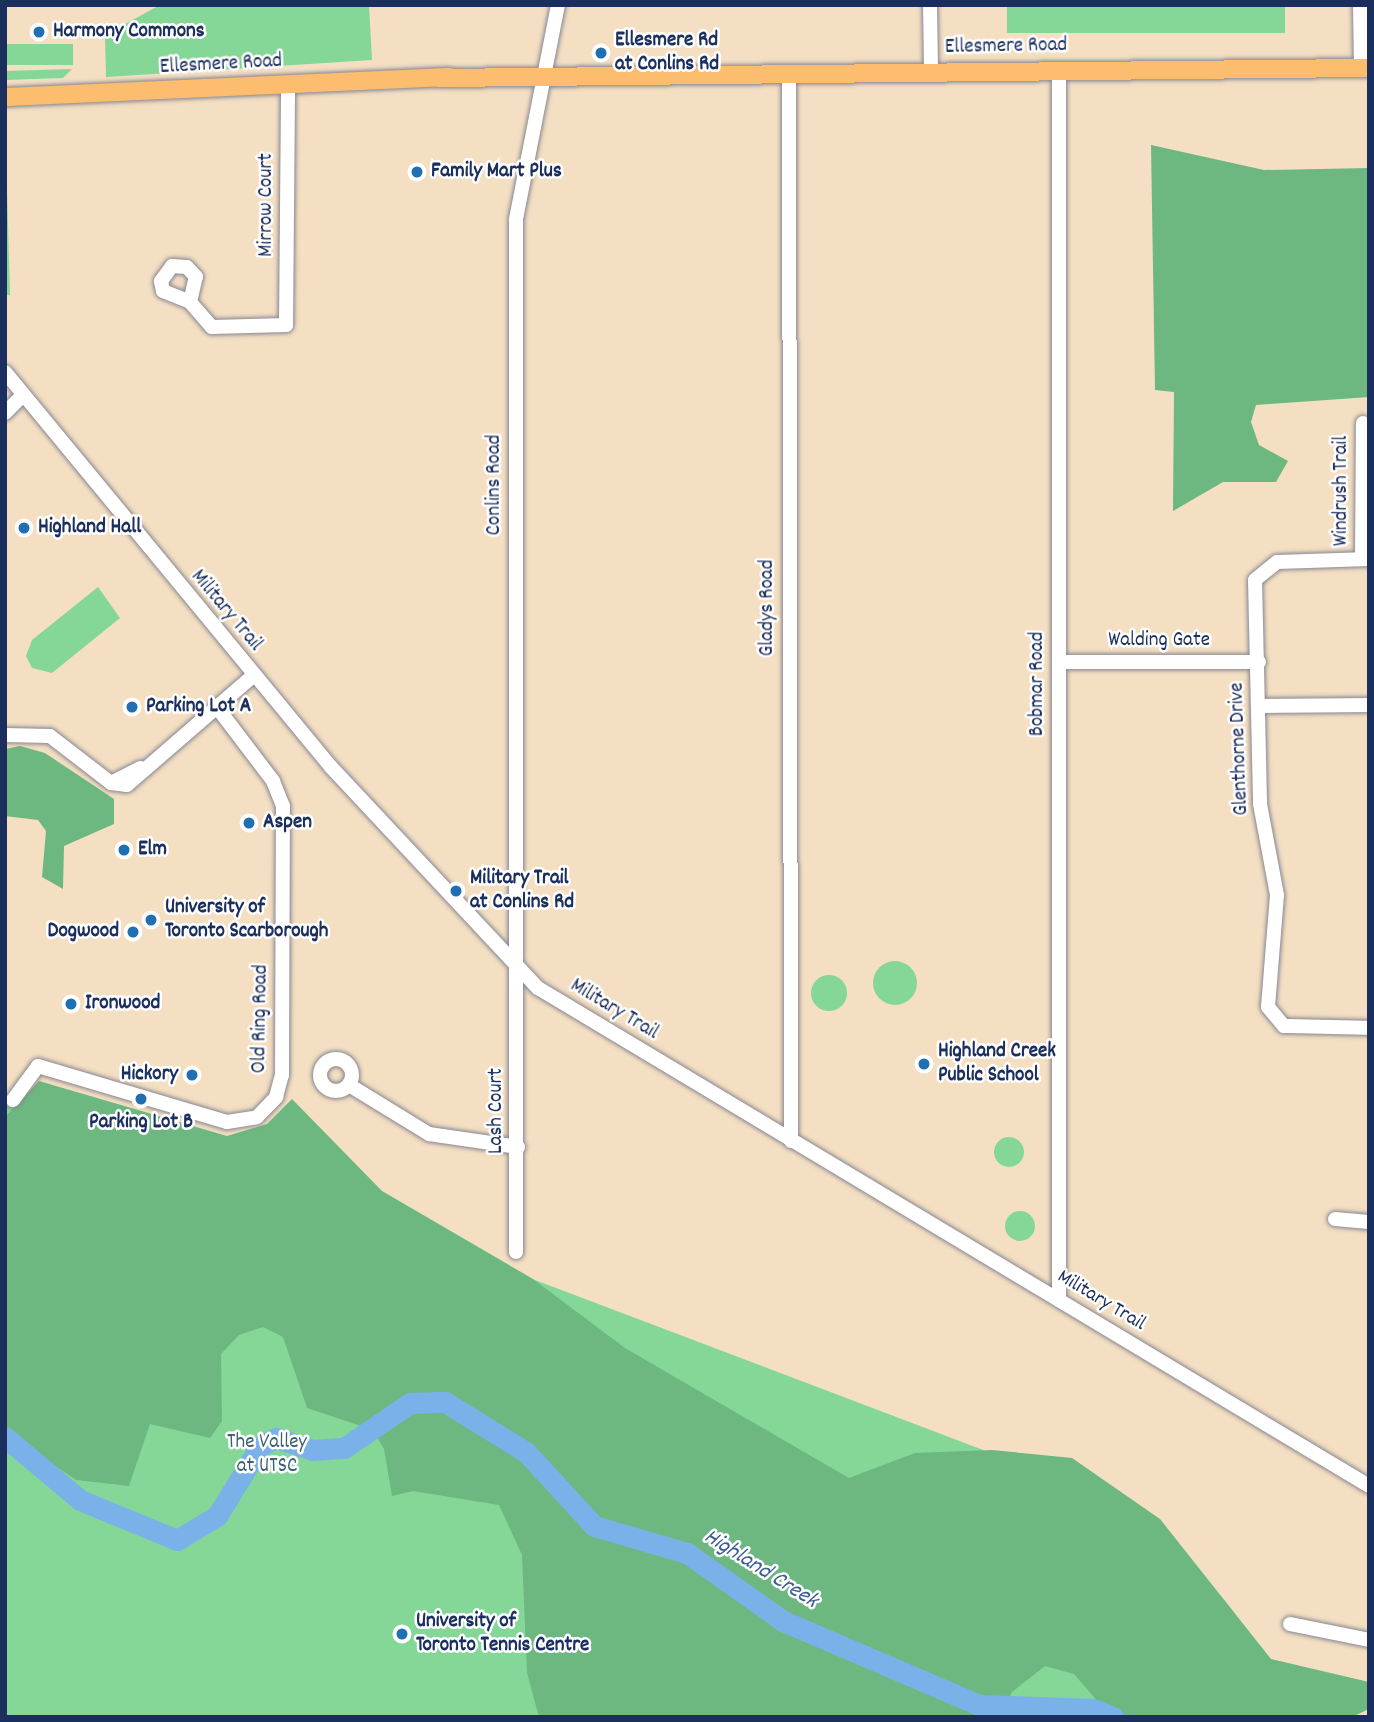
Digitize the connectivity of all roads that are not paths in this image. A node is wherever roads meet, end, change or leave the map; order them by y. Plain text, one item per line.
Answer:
1 (558, 5) edge
2 (930, 5) edge
3 (1360, 5) edge
4 (1365, 68) edge
5 (1059, 69) junction
6 (931, 71) junction
7 (544, 74) junction
8 (789, 74) junction
9 (288, 85) junction
10 (5, 97) edge
11 (190, 302) dead end
12 (5, 373) edge
13 (23, 395) junction
14 (5, 413) edge
15 (1363, 423) dead end
16 (1366, 559) edge
17 (1259, 662) junction
18 (1059, 663) junction
19 (253, 676) junction
20 (1369, 705) edge
21 (216, 706) junction
22 (1261, 706) junction
23 (5, 735) edge
24 (516, 970) junction
25 (1369, 1028) edge
26 (349, 1085) dead end
27 (13, 1100) dead end
28 (791, 1141) junction
29 (517, 1147) junction
30 (1335, 1219) dead end
31 (1369, 1223) edge
32 (516, 1252) dead end
33 (1059, 1300) junction
34 (1369, 1486) edge
35 (1290, 1624) dead end
36 (1369, 1640) edge

1 - 7 street, Conlins Road
2 - 6 street
3 - 4 street
4 - 5 main road, Ellesmere Road
5 - 6 main road, Ellesmere Road
5 - 18 street, Bobmar Road
6 - 8 main road, Ellesmere Road
7 - 8 main road, Ellesmere Road
7 - 9 main road, Ellesmere Road
7 - 24 street, Conlins Road
8 - 28 street, Gladys Road
9 - 10 main road, Ellesmere Road
9 - 11 street, Mirrow Court
12 - 13 street, Military Trail
13 - 14 street
13 - 19 street, Military Trail
15 - 16 street, Windrush Trail
16 - 17 street, Glenthorne Drive
17 - 18 street, Walding Gate
17 - 22 street, Glenthorne Drive
18 - 33 street, Bobmar Road
19 - 21 street
19 - 24 street, Military Trail
20 - 22 street
21 - 23 street
21 - 27 street, Old Ring Road
22 - 25 street, Glenthorne Drive
24 - 28 street, Military Trail
24 - 29 street, Lash Court
26 - 29 street
28 - 33 street, Military Trail
29 - 32 street, Lash Court
30 - 31 street
33 - 34 street, Military Trail
35 - 36 street

